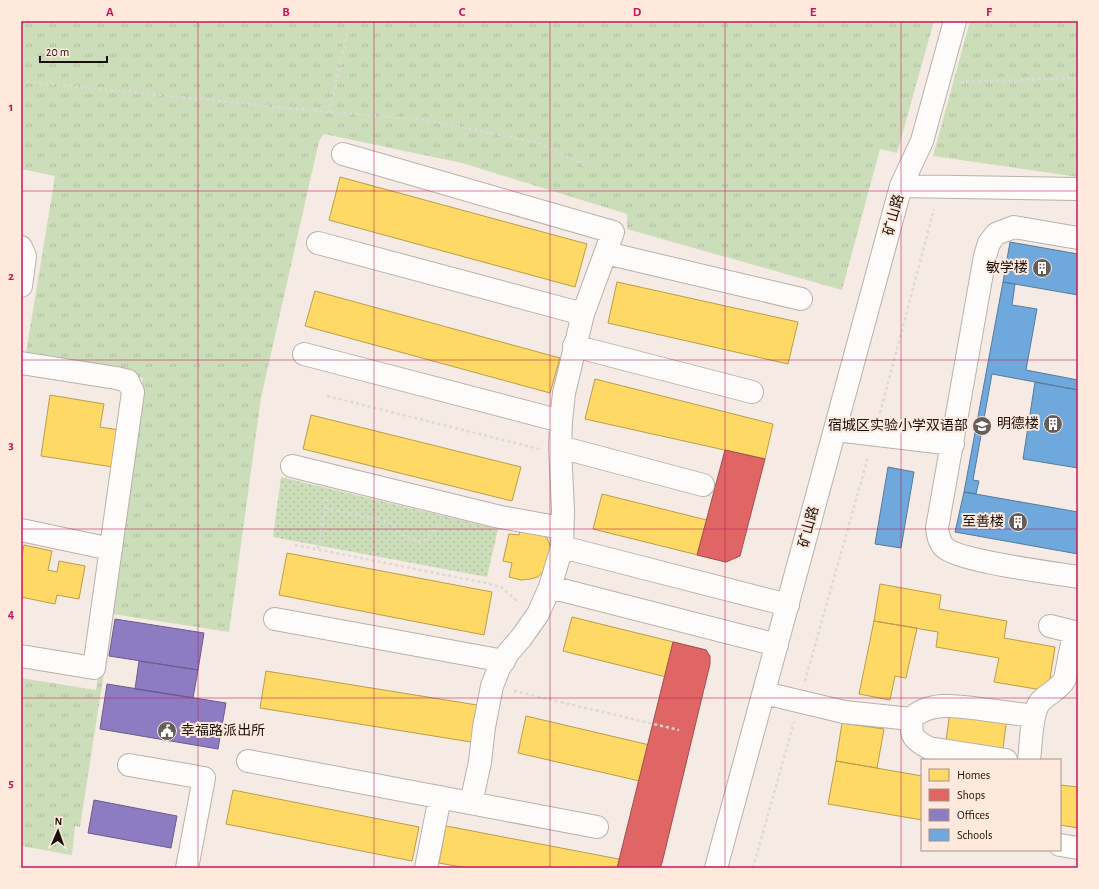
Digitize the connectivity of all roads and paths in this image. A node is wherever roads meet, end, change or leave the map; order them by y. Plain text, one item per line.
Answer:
1 (350, 21) edge
2 (955, 21) edge
3 (1078, 78) edge
4 (21, 81) edge
5 (938, 82) junction
6 (329, 112) junction
7 (343, 154) dead end
8 (588, 168) dead end
9 (901, 186) junction
10 (939, 187) junction
11 (1078, 189) edge
12 (1078, 238) edge
13 (318, 243) dead end
14 (21, 247) edge
15 (606, 253) junction
16 (21, 286) edge
17 (801, 299) dead end
18 (583, 314) junction
19 (574, 346) junction
20 (304, 354) dead end
21 (21, 363) edge
22 (752, 392) dead end
23 (327, 396) dead end
24 (561, 421) junction
25 (836, 430) junction
26 (875, 435) junction
27 (953, 444) junction
28 (560, 451) junction
29 (292, 466) dead end
30 (330, 476) junction
31 (703, 485) dead end
32 (444, 504) junction
33 (325, 508) junction
34 (21, 530) edge
35 (562, 538) junction
36 (295, 545) dead end
37 (111, 548) junction
38 (318, 549) junction
39 (1078, 577) edge
40 (550, 587) junction
41 (788, 605) junction
42 (538, 614) junction
43 (275, 619) dead end
44 (1050, 626) dead end
45 (1076, 633) edge
46 (777, 645) junction
47 (21, 656) edge
48 (504, 661) junction
49 (492, 686) junction
50 (764, 693) junction
51 (800, 701) junction
52 (1034, 716) junction
53 (911, 719) junction
54 (679, 730) dead end
55 (1000, 759) edge
56 (1030, 759) edge
57 (248, 761) dead end
58 (129, 765) dead end
59 (440, 797) junction
60 (472, 803) junction
61 (597, 827) dead end
62 (1061, 846) edge
63 (1078, 848) edge
64 (187, 868) edge
65 (426, 868) edge
66 (716, 868) edge
67 (753, 868) edge

1 - 6 path
2 - 5 street, 矿山路
3 - 5 path
4 - 6 path
5 - 9 street, 矿山路
6 - 8 path
7 - 15 street
9 - 10 street
9 - 25 street, 矿山路
10 - 11 street
10 - 26 path
12 - 27 street
13 - 18 street
14 - 16 street
15 - 17 street
15 - 18 street
18 - 19 street
19 - 22 street
19 - 24 street
20 - 24 street
21 - 37 street
23 - 28 path
24 - 28 street
25 - 26 street
25 - 41 street, 矿山路
26 - 27 street
26 - 51 path
27 - 39 street
28 - 31 street
28 - 35 street
29 - 30 street
30 - 32 street
30 - 33 path
32 - 33 path
32 - 35 street
33 - 38 path
34 - 37 street
35 - 40 street
35 - 41 street
36 - 38 path
37 - 47 street
38 - 42 path
40 - 42 street
40 - 46 street
41 - 46 street, 矿山路
42 - 48 street
43 - 48 street
44 - 45 street
45 - 52 street
46 - 50 street, 矿山路
48 - 49 street
49 - 54 path
49 - 60 street
50 - 51 street
50 - 66 street, 矿山路
51 - 53 street
51 - 67 path
52 - 53 street
52 - 56 street
53 - 55 street
57 - 59 street
58 - 64 street
59 - 60 street
59 - 65 street
60 - 61 street
62 - 63 street

